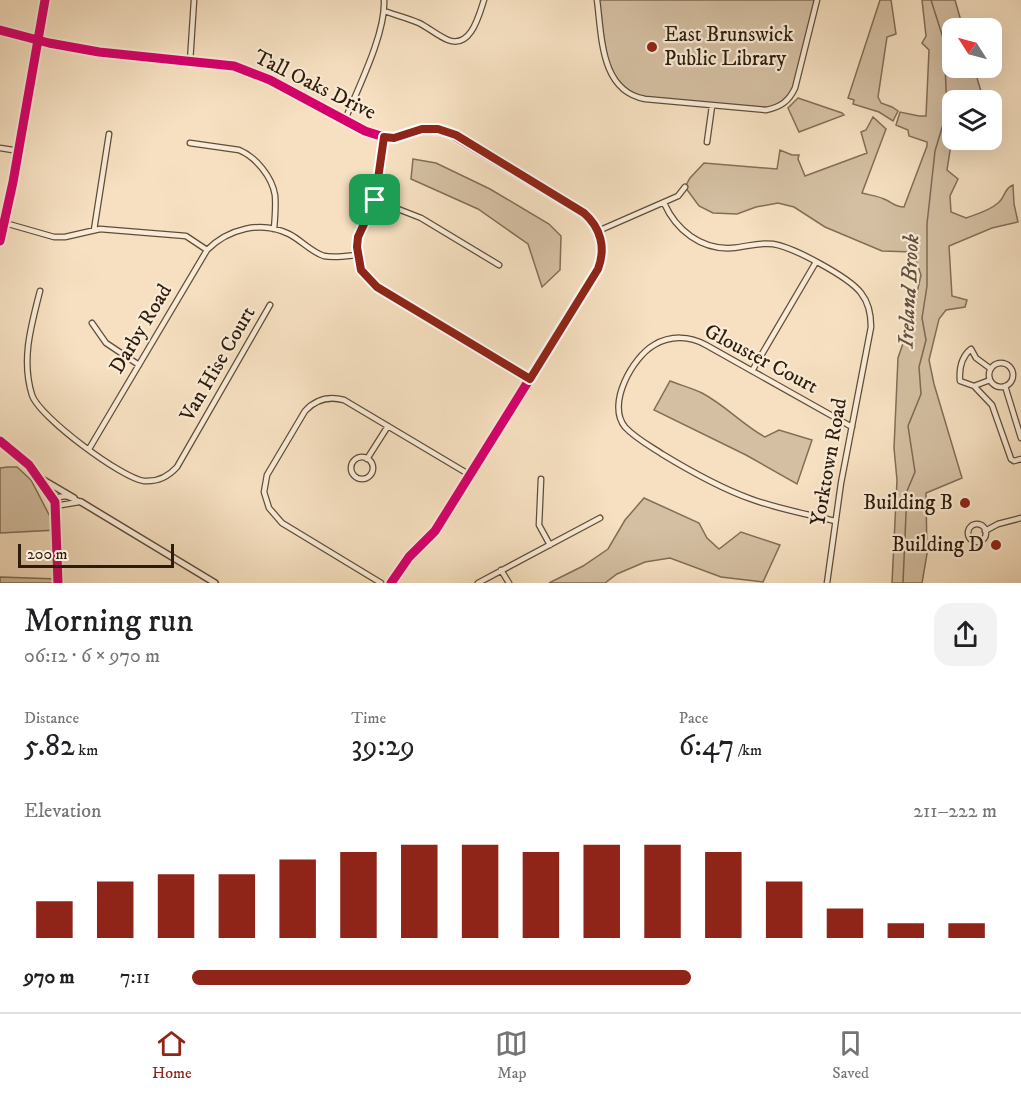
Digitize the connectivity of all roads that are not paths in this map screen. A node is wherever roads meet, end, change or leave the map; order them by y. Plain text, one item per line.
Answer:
1 (45, 0) edge
2 (194, 0) edge
3 (384, 0) edge
4 (484, 0) edge
5 (597, 0) edge
6 (817, 0) edge
7 (384, 11) junction
8 (0, 30) edge
9 (37, 38) junction
10 (190, 62) junction
11 (712, 106) junction
12 (345, 120) junction
13 (109, 134) dead end
14 (384, 137) junction
15 (707, 142) dead end
16 (190, 143) dead end
17 (0, 148) edge
18 (19, 151) junction
19 (685, 187) dead end
20 (375, 200) junction
21 (664, 203) junction
22 (5, 223) junction
23 (274, 229) junction
24 (94, 230) junction
25 (598, 231) junction
26 (0, 241) edge
27 (207, 250) junction
28 (357, 255) junction
29 (816, 262) junction
30 (499, 265) dead end
31 (40, 291) dead end
32 (270, 305) dead end
33 (92, 323) dead end
34 (139, 365) junction
35 (991, 369) junction
36 (752, 370) junction
37 (530, 379) junction
38 (990, 380) junction
39 (974, 386) junction
40 (1005, 386) junction
41 (388, 426) junction
42 (852, 427) junction
43 (1021, 435) edge
44 (0, 441) edge
45 (88, 449) junction
46 (367, 459) junction
47 (1021, 459) edge
48 (470, 475) junction
49 (38, 477) junction
50 (541, 478) dead end
51 (52, 498) junction
52 (74, 498) junction
53 (81, 502) junction
54 (56, 506) junction
55 (600, 518) dead end
56 (1021, 518) edge
57 (835, 521) junction
58 (985, 531) dead end
59 (550, 545) junction
60 (501, 570) junction
61 (58, 583) edge
62 (215, 583) edge
63 (381, 583) edge
64 (391, 583) edge
65 (478, 583) edge
66 (509, 583) edge
67 (827, 583) edge

1 - 9 street
2 - 10 street
3 - 7 street
4 - 7 street
5 - 11 street
6 - 11 street
7 - 12 street
8 - 9 street, Tall Oaks Drive
9 - 10 street, Tall Oaks Drive
9 - 18 street
10 - 12 street, Tall Oaks Drive
11 - 15 street
12 - 14 street, Tall Oaks Drive
13 - 24 street
14 - 20 street
14 - 25 street, Tall Oaks Drive
16 - 23 street
17 - 18 street
18 - 22 street
19 - 21 street
20 - 28 street
20 - 30 street
21 - 25 street
21 - 29 street, Yorktown Road
22 - 24 street
22 - 26 street
23 - 27 street, Darby Road
23 - 28 street, Darby Road
24 - 27 street
25 - 37 street
27 - 34 street, Darby Road
28 - 37 street
29 - 36 street
29 - 42 street, Yorktown Road
31 - 45 street
32 - 45 street, Van Hise Court
33 - 34 street
34 - 45 street, Darby Road
35 - 38 street
35 - 39 street
35 - 40 street
36 - 42 street, Glouster Court
36 - 57 street, Glouster Court
37 - 48 street
38 - 39 street
38 - 40 street
39 - 47 street
40 - 43 street
41 - 46 street
41 - 48 street
41 - 63 street
42 - 57 street, Yorktown Road
44 - 49 street
46 - 46 street
48 - 64 street
49 - 51 street
49 - 52 street
50 - 59 street
51 - 52 street
51 - 54 street
52 - 53 street
53 - 54 street
53 - 62 street
54 - 61 street
55 - 59 street
56 - 58 street
57 - 67 street, Yorktown Road
59 - 60 street
60 - 65 street
60 - 66 street

